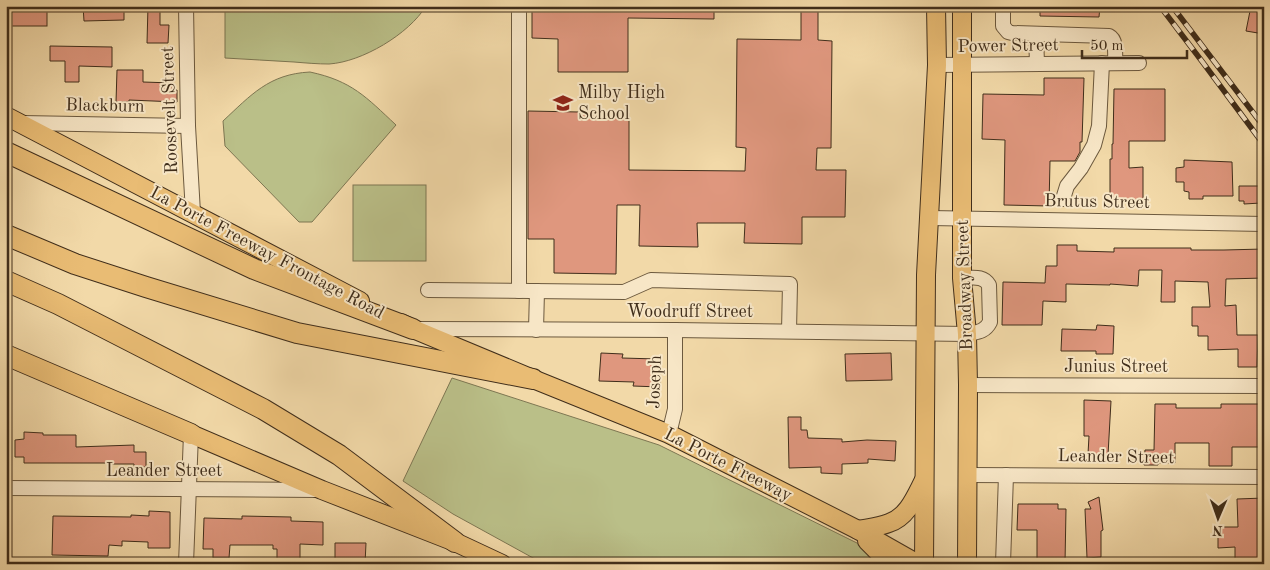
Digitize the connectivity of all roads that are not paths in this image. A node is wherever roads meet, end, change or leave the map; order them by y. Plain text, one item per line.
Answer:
1 (186, 6) edge
2 (520, 6) edge
3 (936, 6) edge
4 (962, 6) edge
5 (1003, 6) edge
6 (1036, 34) junction
7 (1109, 63) junction
8 (1139, 63) dead end
9 (1036, 64) junction
10 (937, 65) junction
11 (963, 65) junction
12 (13, 119) edge
13 (188, 126) junction
14 (6, 152) edge
15 (1063, 199) dead end
16 (193, 213) junction
17 (930, 218) junction
18 (962, 219) junction
19 (6, 223) edge
20 (1264, 224) edge
21 (6, 235) edge
22 (46, 252) junction
23 (962, 278) junction
24 (6, 281) edge
25 (428, 290) dead end
26 (519, 291) junction
27 (537, 292) junction
28 (413, 329) junction
29 (536, 330) junction
30 (675, 330) junction
31 (789, 332) junction
32 (926, 333) junction
33 (967, 334) junction
34 (6, 356) edge
35 (533, 379) junction
36 (968, 385) junction
37 (1264, 386) edge
38 (191, 434) junction
39 (669, 434) junction
40 (968, 474) junction
41 (1006, 475) junction
42 (926, 476) junction
43 (1264, 477) edge
44 (6, 488) edge
45 (188, 490) junction
46 (322, 490) junction
47 (858, 530) junction
48 (455, 542) junction
49 (186, 564) edge
50 (502, 564) edge
51 (885, 564) edge
52 (918, 564) edge
53 (924, 564) edge
54 (966, 564) edge
55 (1003, 564) edge

1 - 13 street, Roosevelt Street
2 - 26 street
3 - 10 main road, Broadway Street
4 - 11 main road, Broadway Street
5 - 6 street
6 - 7 street
6 - 9 street
7 - 8 street, Power Street
7 - 9 street, Power Street
7 - 15 street
9 - 11 street, Power Street
10 - 11 street, Power Street
10 - 17 main road, Broadway Street
11 - 18 main road, Broadway Street
12 - 13 street, Blackburn
12 - 16 main road, La Porte Freeway Frontage Road
13 - 16 street, Roosevelt Street
14 - 28 highway
16 - 28 main road, La Porte Freeway Frontage Road
17 - 18 street, Brutus Street
17 - 32 main road, Broadway Street
18 - 20 street, Brutus Street
18 - 23 main road, Broadway Street
19 - 22 highway
21 - 22 highway
22 - 35 highway
23 - 33 main road, Broadway Street
23 - 33 street
24 - 48 highway
25 - 26 street
26 - 27 street
27 - 29 street
27 - 31 street
28 - 29 street, Woodruff Street
28 - 35 main road, La Porte Freeway Frontage Road
29 - 30 street, Woodruff Street
30 - 31 street, Woodruff Street
30 - 39 street, Joseph
31 - 32 street, Woodruff Street
32 - 33 street, Woodruff Street
32 - 42 main road, Broadway Street
33 - 36 main road, Broadway Street
34 - 38 highway
35 - 39 main road, La Porte Freeway
36 - 37 street, Junius Street
36 - 40 main road, Broadway Street
38 - 45 street
38 - 46 main road
39 - 47 main road, La Porte Freeway
40 - 41 street, Leander Street
40 - 54 main road, Broadway Street
41 - 43 street, Leander Street
41 - 55 street
42 - 47 main road
42 - 53 main road, Broadway Street
44 - 45 street, Leander Street
45 - 46 street, Leander Street
45 - 49 street
46 - 48 main road
47 - 51 main road
47 - 52 main road, La Porte Freeway
48 - 50 main road

